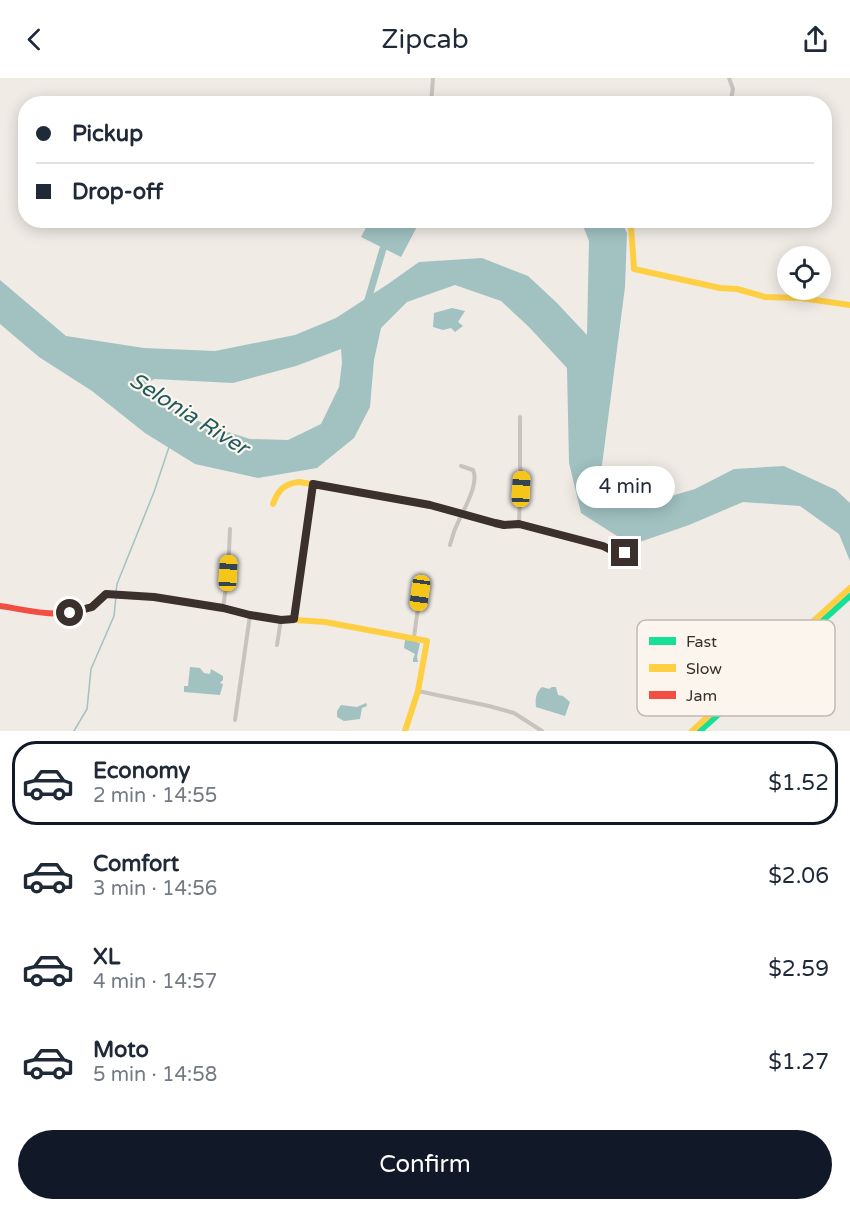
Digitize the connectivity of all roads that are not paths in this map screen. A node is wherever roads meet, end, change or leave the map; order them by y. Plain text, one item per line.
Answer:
1 (433, 78) edge
2 (729, 78) edge
3 (432, 96) edge
4 (732, 96) edge
5 (631, 228) edge
6 (850, 305) edge
7 (520, 417) dead end
8 (461, 466) dead end
9 (313, 484) junction
10 (273, 504) dead end
11 (462, 513) junction
12 (519, 524) junction
13 (230, 529) dead end
14 (450, 545) dead end
15 (625, 553) dead end
16 (850, 588) edge
17 (420, 593) dead end
18 (850, 596) edge
19 (0, 606) edge
20 (223, 608) junction
21 (250, 615) junction
22 (294, 619) junction
23 (281, 620) junction
24 (815, 620) edge
25 (823, 620) edge
26 (414, 638) junction
27 (277, 645) dead end
28 (418, 691) junction
29 (709, 716) edge
30 (717, 716) edge
31 (235, 720) dead end
32 (405, 731) edge
33 (542, 731) edge
34 (692, 731) edge
35 (700, 731) edge

1 - 3 street
2 - 4 street
5 - 6 main road
7 - 12 street
8 - 11 street
9 - 10 main road
9 - 11 main road
9 - 22 street
11 - 12 main road
11 - 14 street
12 - 15 main road
13 - 20 street
16 - 24 main road
17 - 26 street
18 - 25 main road
19 - 20 main road
20 - 21 main road
21 - 23 main road
21 - 31 street
22 - 23 main road
22 - 26 main road
23 - 27 street
26 - 28 main road
28 - 32 main road
28 - 33 street
29 - 34 main road
30 - 35 main road

